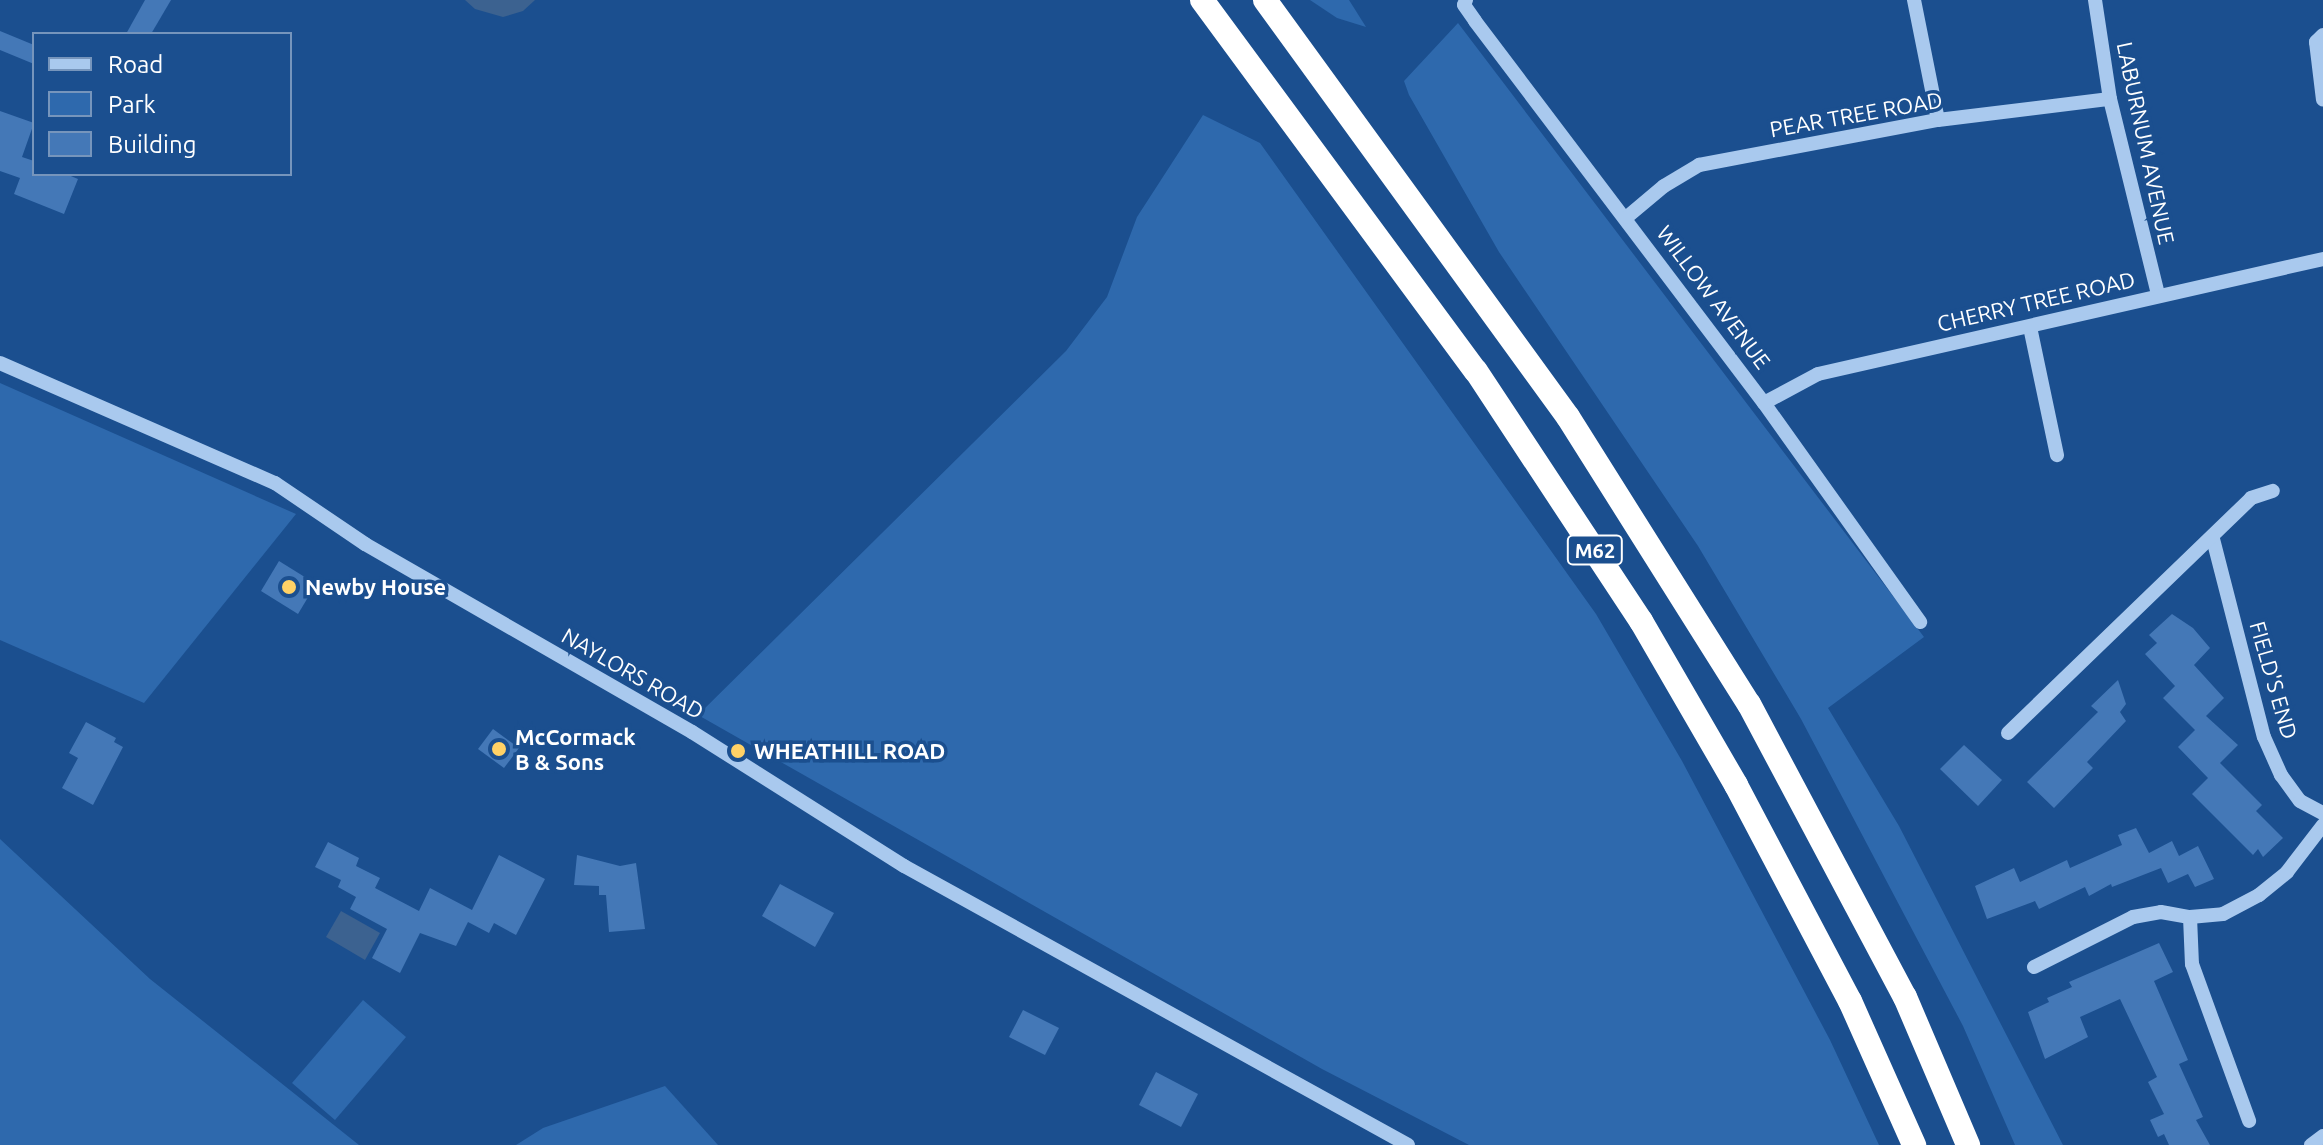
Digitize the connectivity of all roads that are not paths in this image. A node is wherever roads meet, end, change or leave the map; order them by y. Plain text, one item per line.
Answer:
1 (1202, 0) edge
2 (1265, 0) edge
3 (1914, 0) edge
4 (2095, 0) edge
5 (1465, 3) edge
6 (2323, 35) edge
7 (2110, 99) junction
8 (2323, 100) edge
9 (1938, 120) junction
10 (1627, 217) junction
11 (2323, 259) edge
12 (2158, 294) junction
13 (2030, 327) junction
14 (0, 363) edge
15 (1764, 403) junction
16 (2057, 455) dead end
17 (2273, 491) dead end
18 (2213, 539) junction
19 (1920, 622) dead end
20 (2008, 733) dead end
21 (2323, 813) edge
22 (2323, 825) edge
23 (2190, 917) junction
24 (2034, 967) dead end
25 (2249, 1121) dead end
26 (2323, 1136) edge
27 (1408, 1145) edge
28 (1914, 1145) edge
29 (1968, 1145) edge
30 (2311, 1145) edge

1 - 28 highway, M62
2 - 29 highway, M62
3 - 9 street
4 - 7 street, LABURNUM AVENUE
5 - 10 street, WILLOW AVENUE
6 - 8 street
7 - 9 street, PEAR TREE ROAD
7 - 12 street, LABURNUM AVENUE
9 - 10 street, PEAR TREE ROAD
10 - 15 street, WILLOW AVENUE
11 - 12 street, CHERRY TREE ROAD
12 - 13 street, CHERRY TREE ROAD
13 - 15 street, CHERRY TREE ROAD
13 - 16 street
14 - 27 street, NAYLORS ROAD
15 - 19 street, WILLOW AVENUE
17 - 18 street
18 - 20 street
18 - 21 street, FIELD'S END
22 - 23 street
23 - 24 street
23 - 25 street
26 - 30 street

